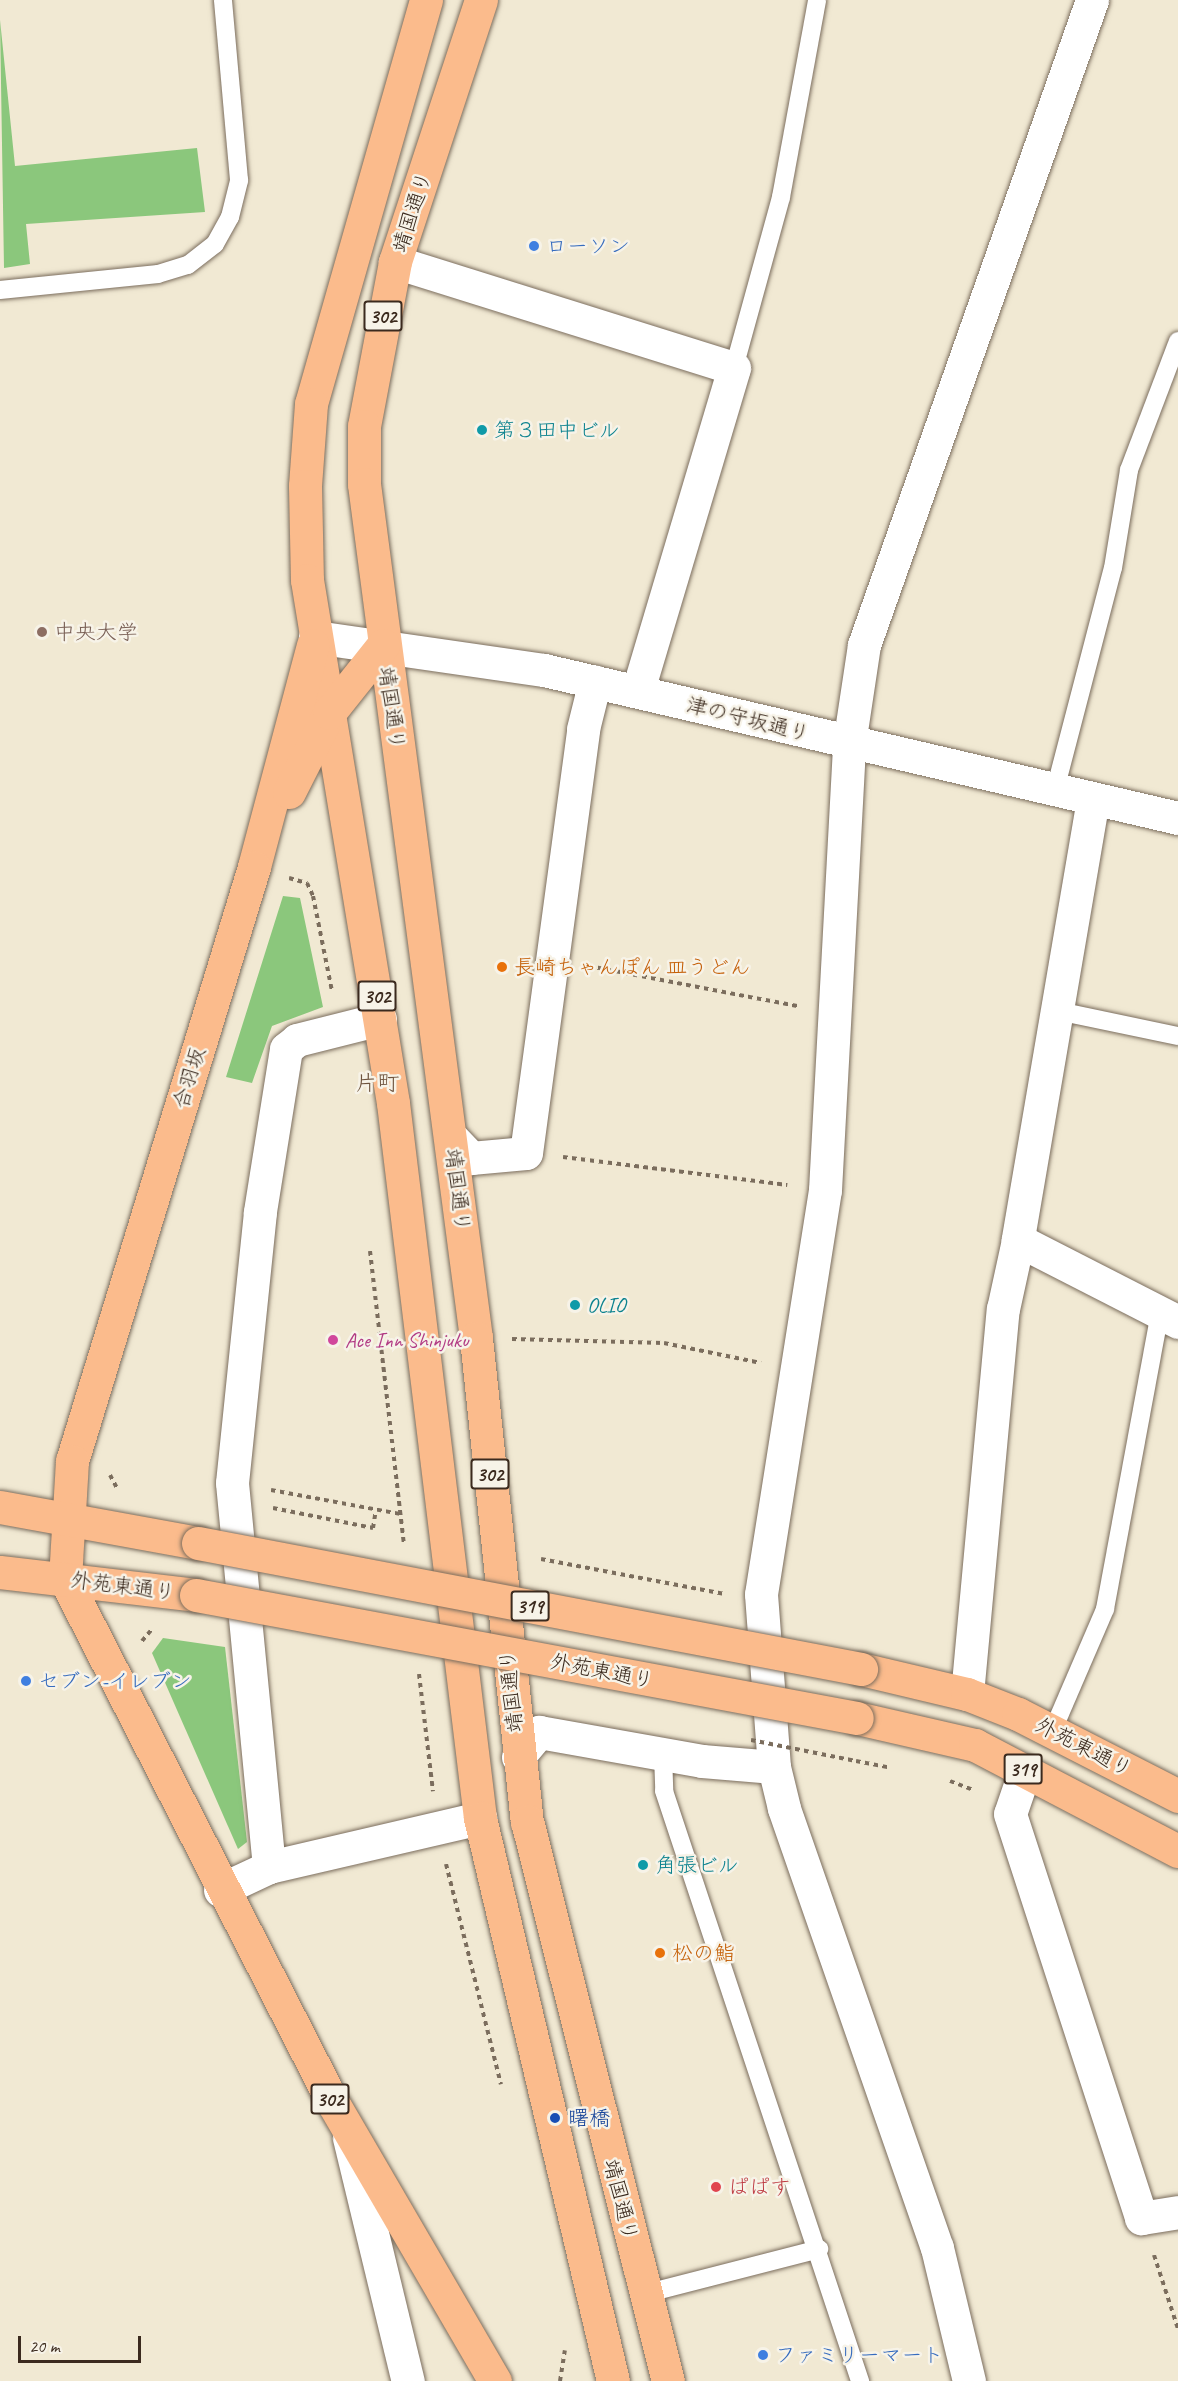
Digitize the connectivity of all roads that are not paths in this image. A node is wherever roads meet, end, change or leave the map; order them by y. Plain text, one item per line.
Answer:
1 (223, 0) edge
2 (426, 0) edge
3 (481, 0) edge
4 (818, 0) edge
5 (1092, 0) edge
6 (395, 262) junction
7 (0, 290) edge
8 (1178, 341) edge
9 (734, 369) junction
10 (315, 637) junction
11 (383, 645) junction
12 (595, 681) junction
13 (638, 691) junction
14 (329, 713) junction
15 (849, 744) junction
16 (293, 782) junction
17 (1054, 790) junction
18 (1093, 799) junction
19 (1178, 818) edge
20 (254, 867) junction
21 (361, 888) junction
22 (1058, 1011) junction
23 (380, 1019) junction
24 (1175, 1039) edge
25 (452, 1138) junction
26 (1018, 1240) junction
27 (1169, 1318) edge
28 (0, 1508) edge
29 (66, 1519) junction
30 (0, 1572) edge
31 (65, 1579) junction
32 (967, 1694) junction
33 (1053, 1730) junction
34 (663, 1754) junction
35 (518, 1757) junction
36 (774, 1767) junction
37 (1025, 1770) junction
38 (1178, 1796) edge
39 (480, 1818) junction
40 (1178, 1851) edge
41 (269, 1867) junction
42 (220, 1890) junction
43 (347, 2130) junction
44 (1178, 2212) edge
45 (819, 2249) junction
46 (644, 2294) junction
47 (408, 2381) edge
48 (495, 2381) edge
49 (614, 2381) edge
50 (668, 2381) edge
51 (860, 2381) edge
52 (969, 2381) edge

1 - 7 lane
2 - 10 main road, 靖国通り / 302
3 - 6 main road, 靖国通り / 302
4 - 9 lane
5 - 15 street
6 - 9 street
6 - 11 main road, 靖国通り / 302
8 - 17 lane
9 - 13 street
10 - 11 street, 津の守坂通り
10 - 14 main road, 靖国通り / 302
10 - 20 main road, 合羽坂 / 302
11 - 12 street, 津の守坂通り
11 - 14 main road
11 - 25 main road, 靖国通り / 302
12 - 13 street, 津の守坂通り
12 - 25 street
13 - 15 street, 津の守坂通り
14 - 16 main road
14 - 21 main road, 靖国通り / 302
15 - 17 street, 津の守坂通り
15 - 36 street
16 - 20 main road
16 - 21 main road
17 - 18 street, 津の守坂通り
18 - 19 street, 津の守坂通り
18 - 22 street
20 - 29 main road, 合羽坂 / 302
21 - 23 main road, 靖国通り / 302
22 - 24 lane
22 - 26 street
23 - 39 main road, 靖国通り / 302
23 - 41 street
25 - 35 main road, 靖国通り / 302
26 - 27 street
26 - 32 street
27 - 33 lane
28 - 29 main road, 外苑東通り / 319
29 - 31 main road, 302
29 - 32 main road, 外苑東通り / 319, bridge
30 - 31 main road, 外苑東通り / 319
31 - 37 main road, 外苑東通り / 319, bridge
31 - 42 main road, 302
32 - 33 main road, 外苑東通り / 319
33 - 38 main road, 外苑東通り / 319
34 - 35 street
34 - 36 street
34 - 45 lane
35 - 46 main road, 靖国通り / 302
36 - 52 street
37 - 40 main road, 外苑東通り / 319
37 - 44 street
39 - 41 street
39 - 49 main road, 靖国通り / 302
41 - 42 street
42 - 43 main road, 302
43 - 47 street
43 - 48 main road, 302
45 - 46 lane
45 - 51 lane
46 - 50 main road, 靖国通り / 302

